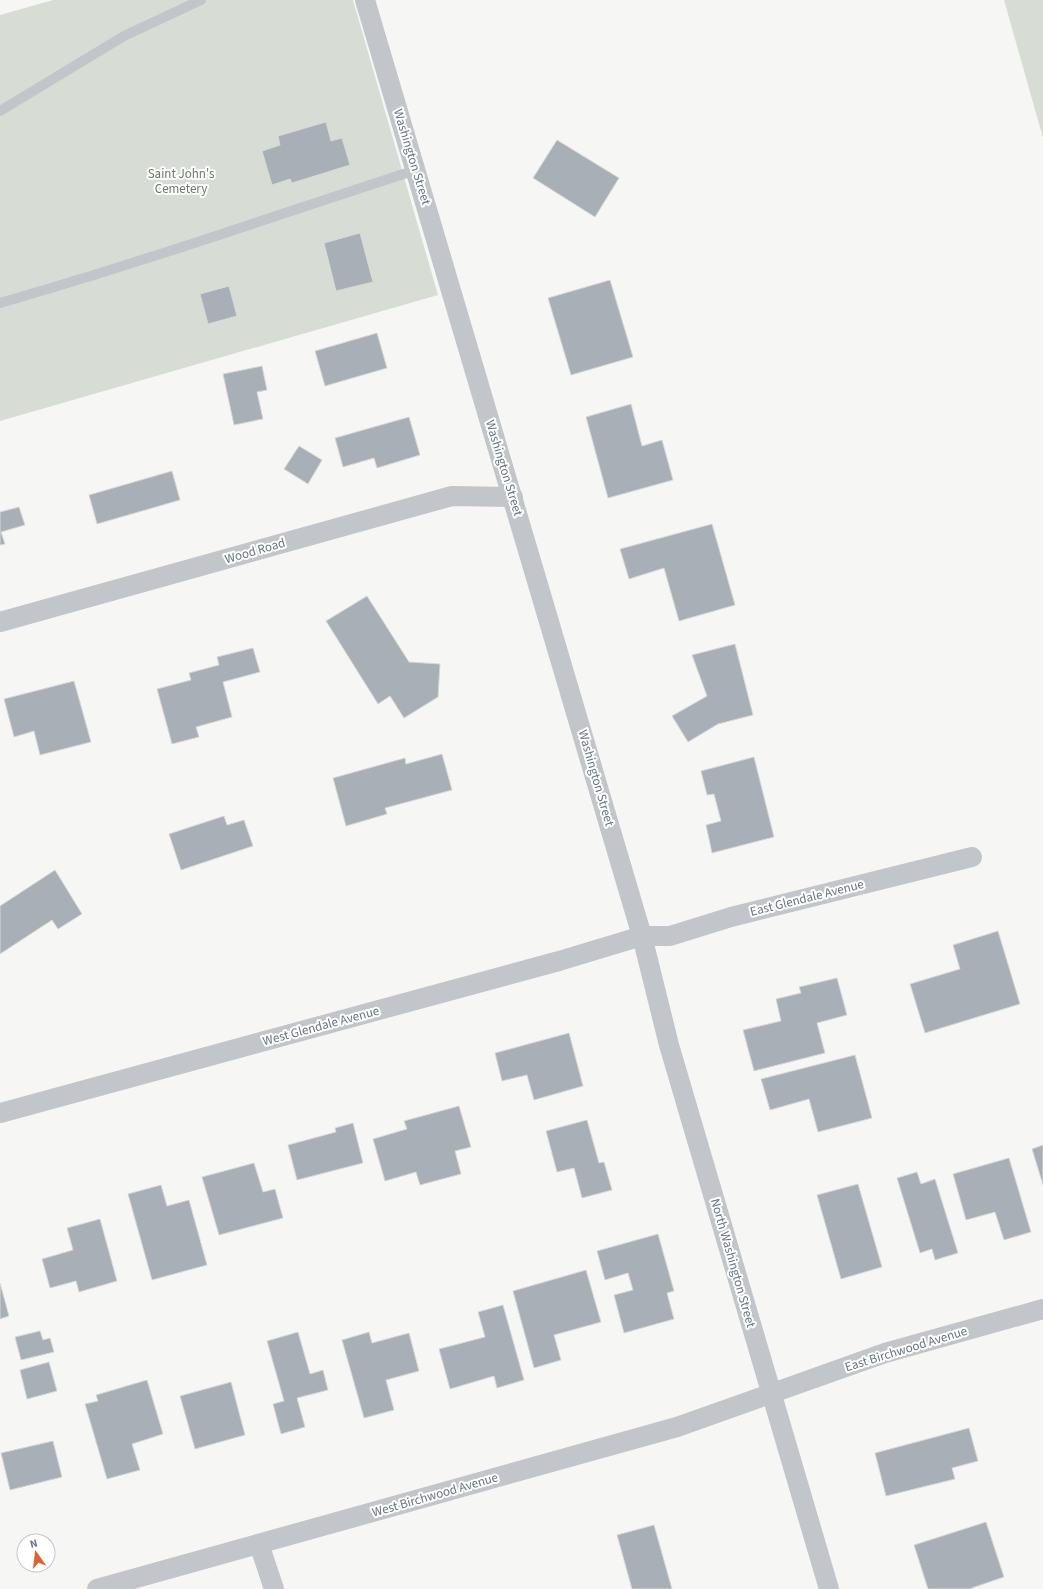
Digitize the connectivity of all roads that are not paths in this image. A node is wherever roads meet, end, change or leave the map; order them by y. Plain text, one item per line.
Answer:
1 (201, 0) edge
2 (365, 0) edge
3 (0, 111) edge
4 (416, 170) junction
5 (0, 303) edge
6 (513, 497) junction
7 (0, 622) edge
8 (972, 857) dead end
9 (642, 936) junction
10 (0, 1113) edge
11 (1043, 1309) edge
12 (771, 1394) junction
13 (259, 1544) junction
14 (97, 1589) edge
15 (274, 1589) edge
16 (829, 1589) edge

1 - 3 lane
2 - 4 street, Washington Street
4 - 5 lane
4 - 6 street, Washington Street
6 - 7 street, Wood Road
6 - 9 street, Washington Street
8 - 9 street, East Glendale Avenue
9 - 10 street, West Glendale Avenue
9 - 12 street, North Washington Street
11 - 12 street, East Birchwood Avenue
12 - 13 street, West Birchwood Avenue
12 - 16 street, North Washington Street
13 - 14 street, West Birchwood Avenue
13 - 15 street

